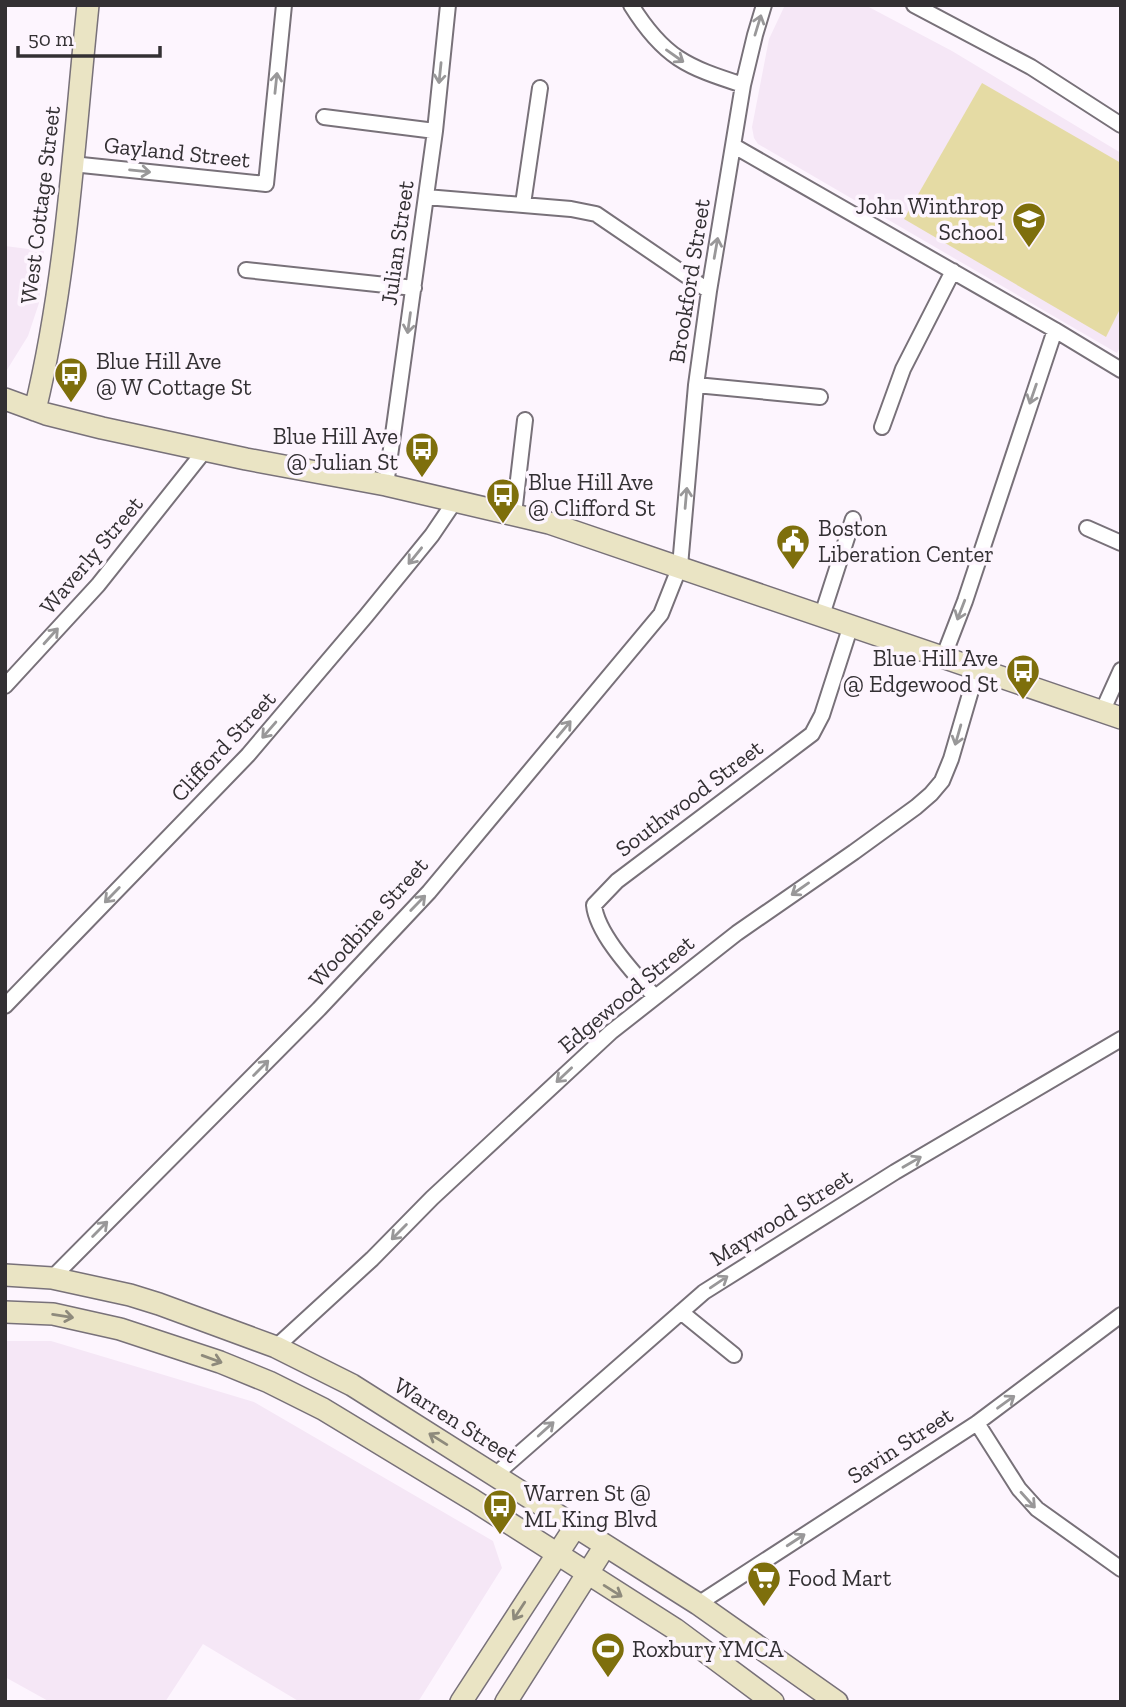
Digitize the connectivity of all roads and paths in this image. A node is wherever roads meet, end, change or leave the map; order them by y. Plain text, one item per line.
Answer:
1 (88, 5) edge
2 (284, 5) edge
3 (448, 5) edge
4 (631, 5) edge
5 (764, 5) edge
6 (914, 5) edge
7 (743, 85) junction
8 (540, 88) dead end
9 (324, 117) dead end
10 (1121, 125) edge
11 (435, 131) junction
12 (734, 146) junction
13 (72, 164) junction
14 (426, 197) junction
15 (523, 204) junction
16 (246, 270) dead end
17 (953, 271) junction
18 (414, 288) junction
19 (709, 290) junction
20 (1055, 330) junction
21 (1121, 370) edge
22 (696, 385) junction
23 (820, 397) dead end
24 (5, 399) edge
25 (36, 410) junction
26 (525, 420) dead end
27 (882, 427) dead end
28 (206, 449) junction
29 (386, 485) junction
30 (455, 500) junction
31 (514, 514) junction
32 (853, 519) dead end
33 (1087, 528) dead end
34 (1121, 543) edge
35 (680, 566) junction
36 (822, 615) junction
37 (851, 625) junction
38 (943, 658) junction
39 (977, 670) junction
40 (1121, 670) edge
41 (5, 686) edge
42 (1111, 715) edge
43 (655, 997) junction
44 (5, 1006) edge
45 (1121, 1039) edge
46 (5, 1275) edge
47 (52, 1278) junction
48 (5, 1312) edge
49 (681, 1312) junction
50 (1121, 1315) edge
51 (276, 1348) junction
52 (734, 1355) dead end
53 (977, 1423) junction
54 (495, 1475) junction
55 (575, 1527) junction
56 (605, 1546) junction
57 (556, 1554) junction
58 (1121, 1569) edge
59 (588, 1574) junction
60 (698, 1604) junction
61 (766, 1700) edge
62 (461, 1702) edge
63 (506, 1702) edge
64 (837, 1702) edge

1 - 13 main road, West Cottage Street
13 -> 2 street, Gayland Street
3 -> 11 street, Julian Street
4 -> 7 street
7 -> 5 street, Brookford Street
6 - 10 street
7 - 12 street, Brookford Street
8 - 15 street
9 - 11 street
11 - 14 street, Julian Street
12 - 17 street
19 -> 12 street, Brookford Street
13 - 25 main road, West Cottage Street
14 - 15 street
14 - 18 street, Julian Street
15 - 19 street
16 - 18 street
17 - 20 street
17 - 27 street
18 -> 29 street, Julian Street
19 - 22 street, Brookford Street
20 - 21 street
20 -> 38 street
22 - 23 street
35 -> 22 street, Brookford Street
24 - 25 main road
25 - 28 main road
26 - 31 street
28 - 29 main road
41 -> 28 street, Waverly Street
29 - 30 main road
30 - 31 main road
30 -> 44 street, Clifford Street
31 - 35 main road
32 - 36 street
33 - 34 street
35 - 36 main road
47 -> 35 street, Woodbine Street
36 - 37 main road
37 - 38 main road
37 - 43 street, Southwood Street
38 - 39 main road
39 - 42 main road
39 -> 43 street, Edgewood Street
40 - 42 street
43 -> 51 street, Edgewood Street
49 -> 45 street, Maywood Street
46 - 47 main road, Warren Street
47 - 51 main road, Warren Street
48 -> 57 main road
49 - 52 street
54 -> 49 street, Maywood Street
53 -> 50 street, Savin Street
54 -> 51 main road, Warren Street
53 -> 58 street
60 -> 53 street, Savin Street
54 - 55 main road, Warren Street
55 - 56 main road, Warren Street
55 - 57 main road
56 - 59 main road
56 - 60 main road, Warren Street
57 - 59 main road
57 -> 62 main road
59 -> 61 main road
59 - 63 main road
60 - 64 main road, Warren Street

